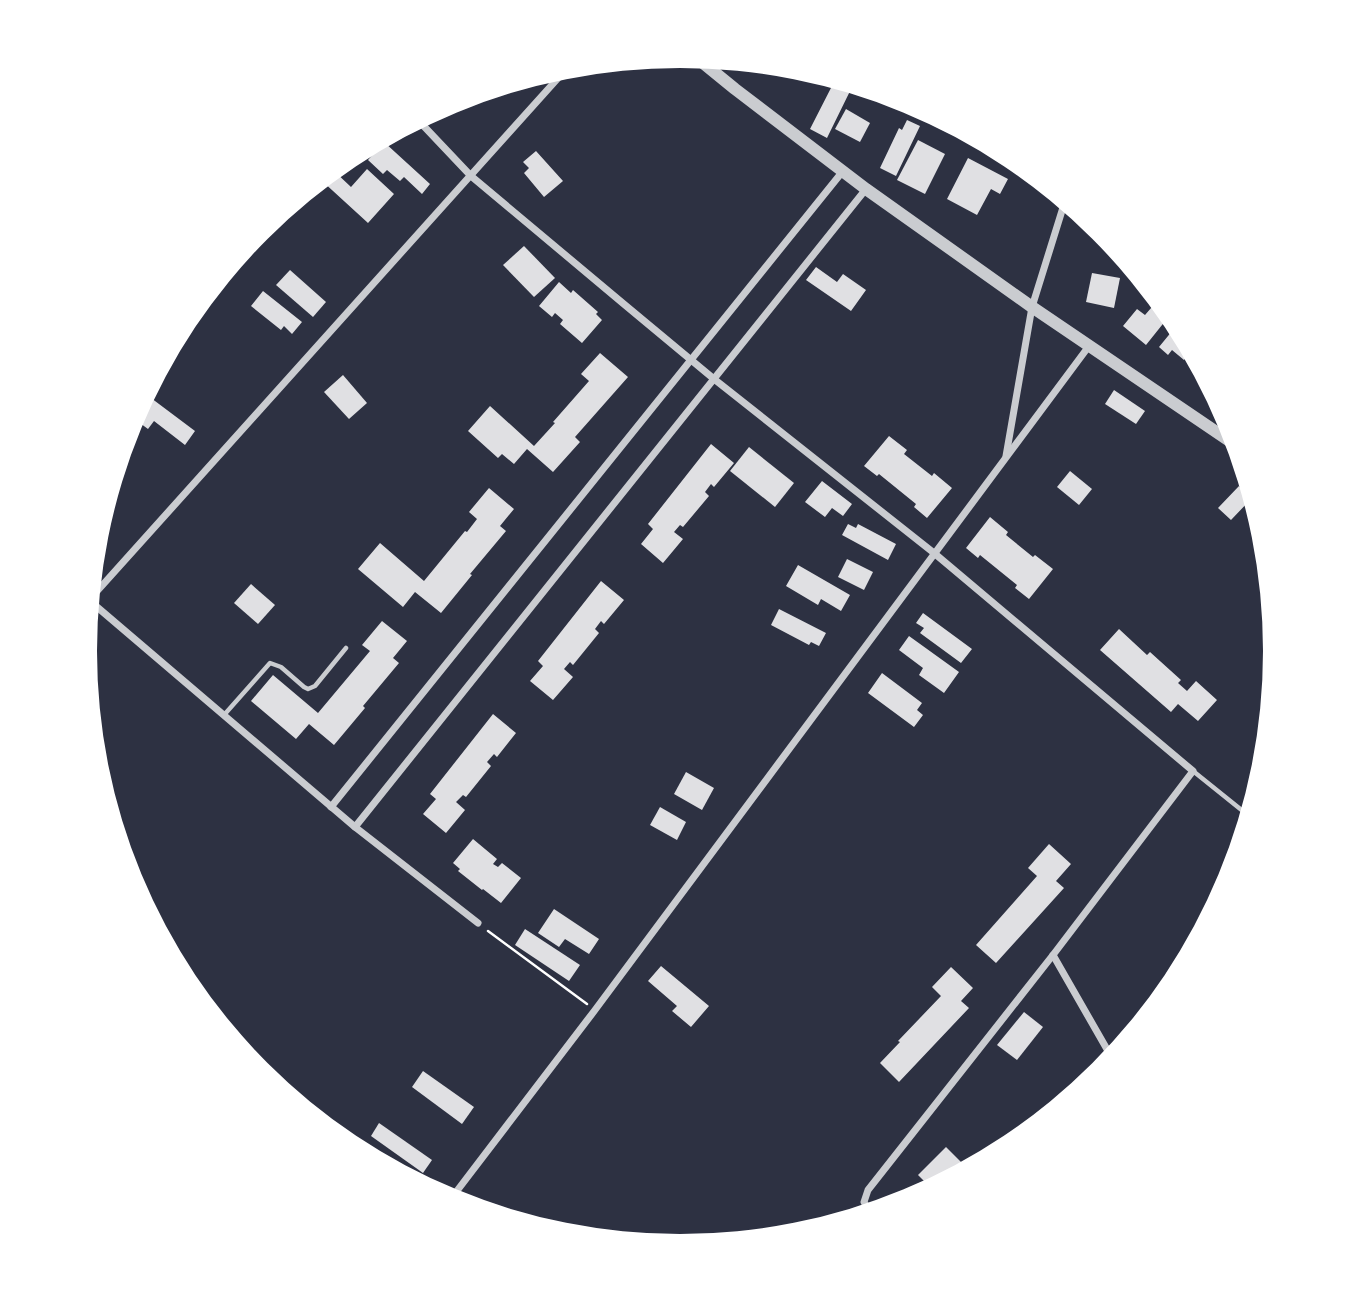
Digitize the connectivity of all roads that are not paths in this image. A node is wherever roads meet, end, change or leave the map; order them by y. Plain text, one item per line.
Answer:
1 (710, 69) edge
2 (555, 82) edge
3 (425, 127) edge
4 (843, 171) junction
5 (471, 176) junction
6 (866, 189) junction
7 (1062, 211) edge
8 (1032, 307) junction
9 (1089, 346) junction
10 (690, 360) junction
11 (714, 379) junction
12 (1221, 435) edge
13 (1006, 457) junction
14 (934, 553) junction
15 (101, 588) edge
16 (99, 607) edge
17 (346, 648) dead end
18 (224, 715) junction
19 (1193, 771) junction
20 (331, 807) junction
21 (1241, 809) edge
22 (355, 827) junction
23 (478, 923) road end
24 (1053, 955) junction
25 (1106, 1048) edge
26 (458, 1189) edge
27 (865, 1204) edge

1 - 4 street
2 - 5 street
3 - 5 street
4 - 6 street
4 - 10 street
5 - 10 street
5 - 15 street
6 - 8 street
6 - 11 street
7 - 8 street
8 - 9 street
8 - 13 street
9 - 12 street
9 - 13 street
10 - 11 street
10 - 20 street
11 - 14 street
11 - 22 street
13 - 14 street
14 - 19 street
14 - 26 street
16 - 18 street
17 - 18 lane
18 - 20 street
19 - 21 lane
19 - 24 street
20 - 22 street
22 - 23 street
24 - 25 street
24 - 27 street

